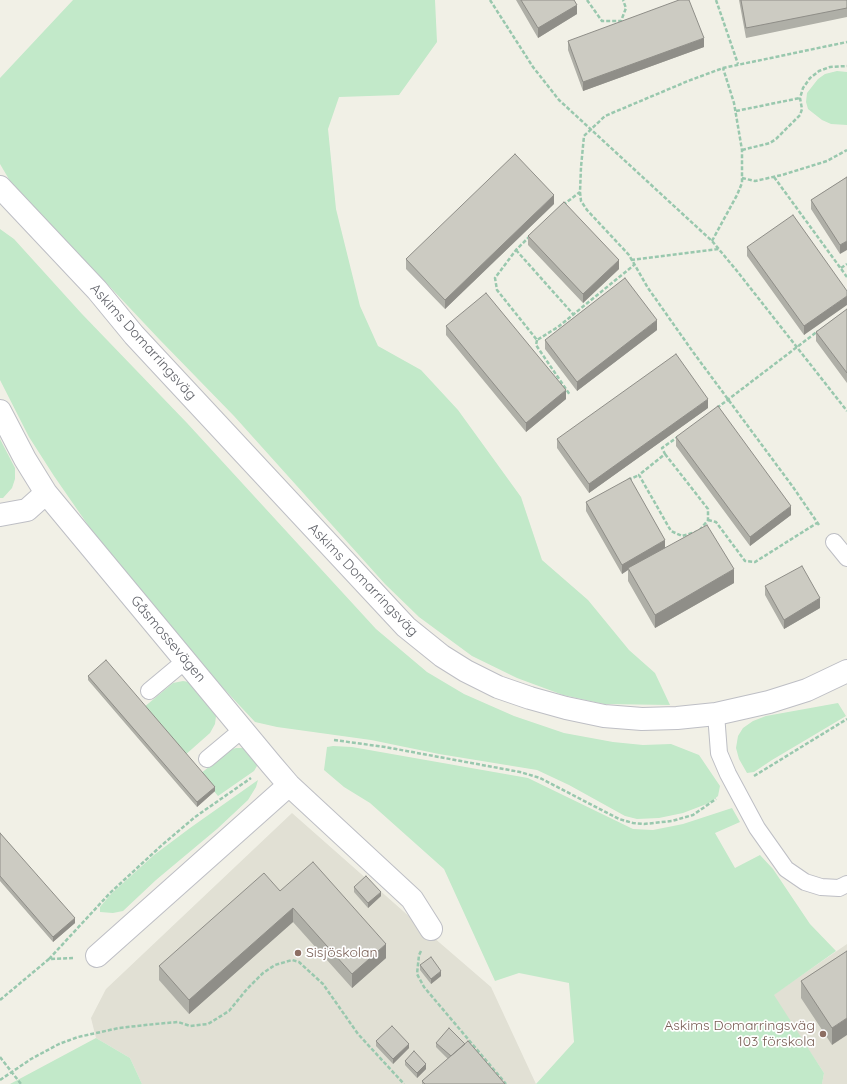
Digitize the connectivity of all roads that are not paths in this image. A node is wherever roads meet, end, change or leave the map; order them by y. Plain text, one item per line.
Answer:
1 (0, 187) edge
2 (0, 411) edge
3 (46, 493) junction
4 (0, 516) edge
5 (834, 542) road end
6 (847, 558) edge
7 (185, 661) junction
8 (847, 671) edge
9 (149, 691) dead end
10 (716, 714) junction
11 (243, 729) junction
12 (207, 759) dead end
13 (289, 785) junction
14 (847, 884) edge
15 (431, 929) road end
16 (97, 956) road end

1 - 10 street, Askims Domarringsväg
2 - 3 street, Gåsmossevägen
3 - 4 street
3 - 7 street, Gåsmossevägen
5 - 6 lane
7 - 9 lane
7 - 11 street, Gåsmossevägen
8 - 10 street, Askims Domarringsväg
10 - 14 lane
11 - 12 lane
11 - 13 street, Gåsmossevägen
13 - 15 street, Gåsmossevägen
13 - 16 street

